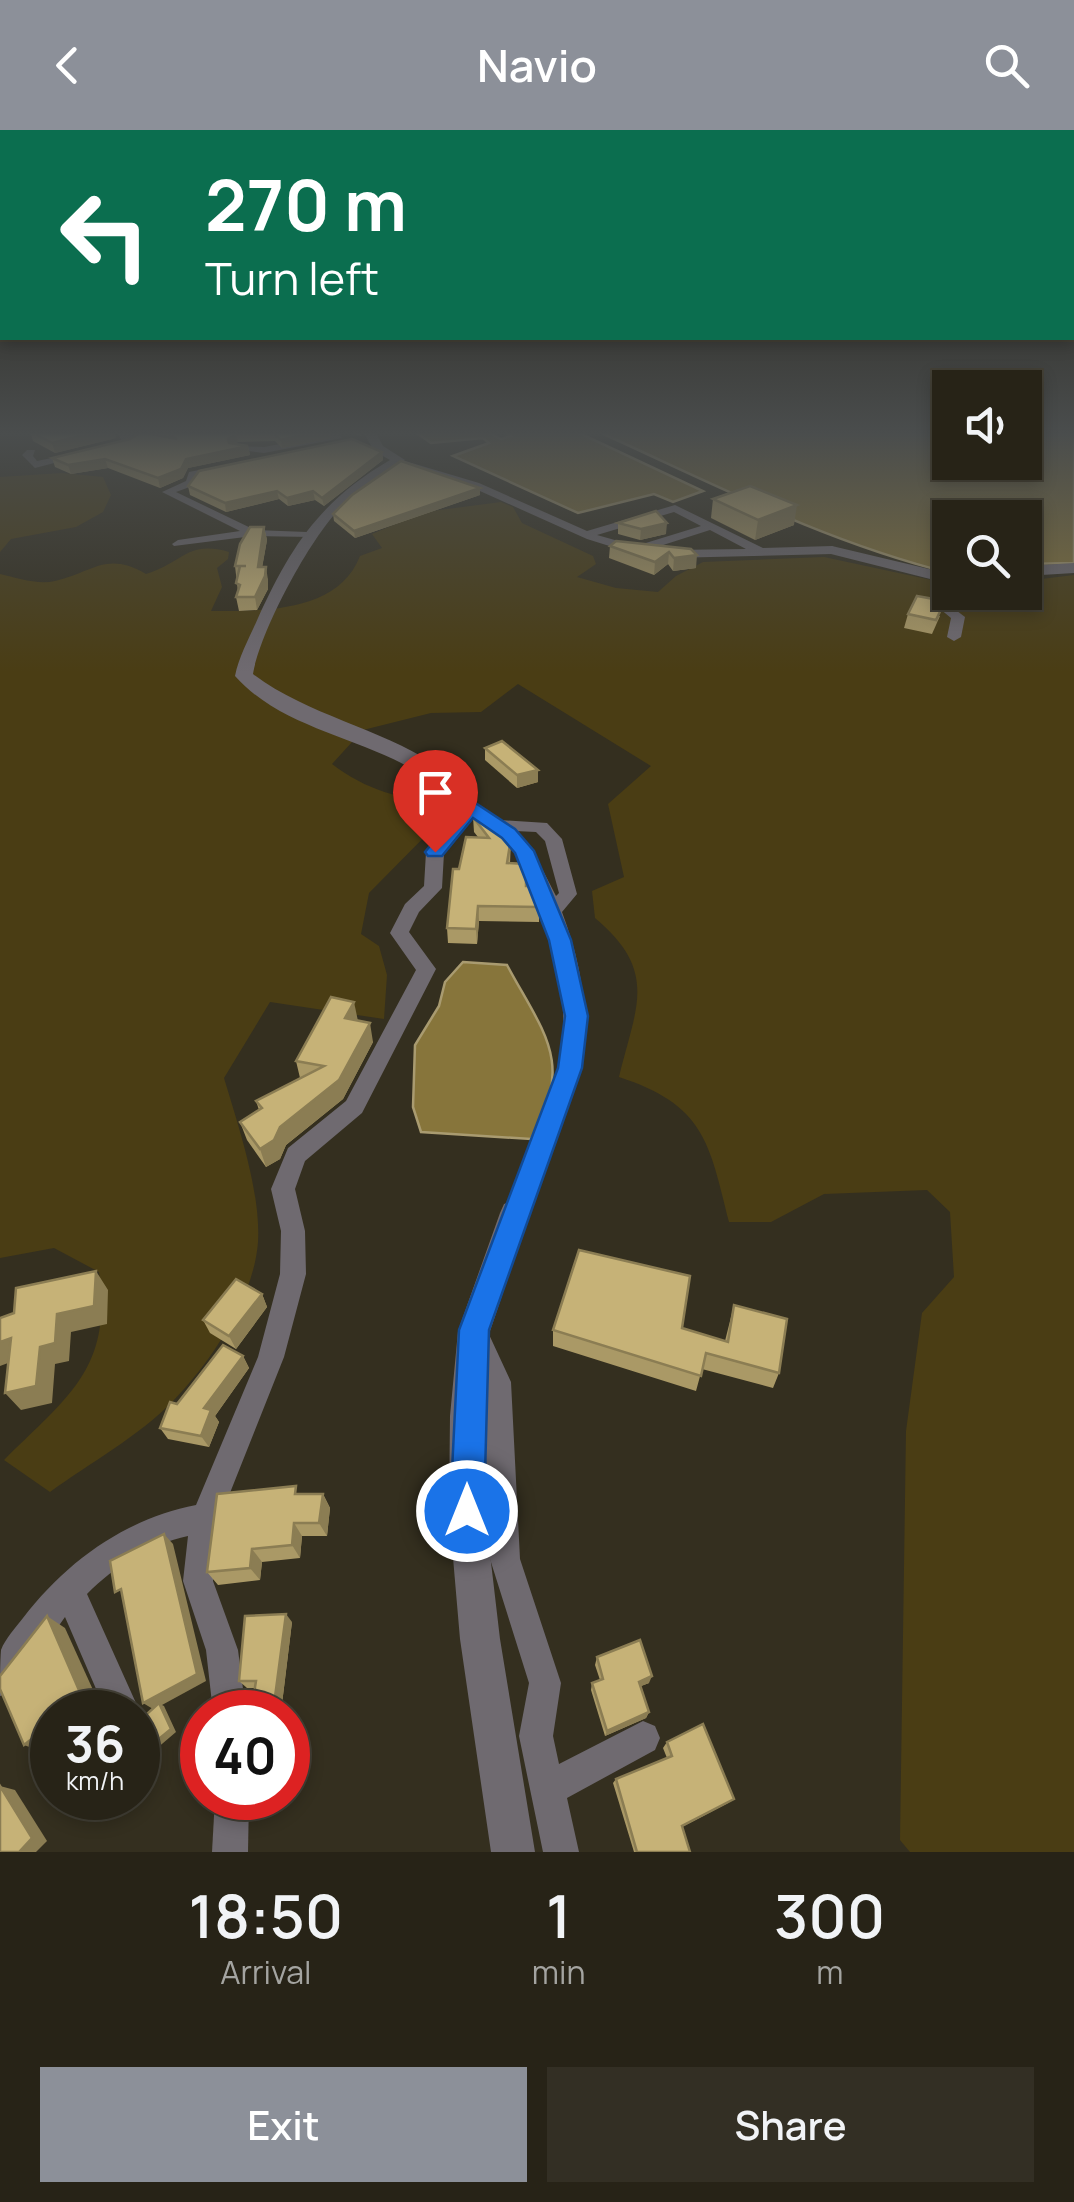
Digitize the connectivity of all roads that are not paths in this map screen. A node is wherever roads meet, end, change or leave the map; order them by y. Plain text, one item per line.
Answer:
1 (207, 511) edge
2 (328, 511) edge
3 (534, 511) edge
4 (664, 511) edge
5 (682, 511) edge
6 (711, 526) junction
7 (252, 533) junction
8 (308, 535) junction
9 (586, 535) junction
10 (178, 544) dead end
11 (637, 550) junction
12 (832, 550) joint
13 (763, 552) junction
14 (1074, 568) edge
15 (1042, 570) edge
16 (932, 575) edge
17 (949, 610) edge
18 (954, 637) dead end
19 (470, 808) junction
20 (496, 825) junction
21 (551, 913) junction
22 (515, 1213) joint
23 (474, 1330) junction
24 (205, 1518) junction
25 (70, 1591) junction
26 (0, 1680) edge
27 (113, 1690) edge
28 (227, 1690) edge
29 (642, 1738) dead end
30 (548, 1789) junction
31 (231, 1820) edge
32 (230, 1852) edge
33 (512, 1852) edge
34 (561, 1852) edge

1 - 7 street
2 - 8 street
3 - 9 street
4 - 9 street
5 - 6 street
6 - 11 street
6 - 13 street
7 - 8 street
7 - 10 street
8 - 19 street
9 - 11 street
11 - 13 street
12 - 13 street
12 - 16 street
14 - 15 street
17 - 18 street
19 - 20 street
19 - 24 street
20 - 21 street
20 - 21 street
21 - 22 street
22 - 23 street
23 - 30 street
23 - 33 street
24 - 25 street
24 - 28 street
25 - 26 street
25 - 27 street
29 - 30 street
30 - 34 street
31 - 32 street

